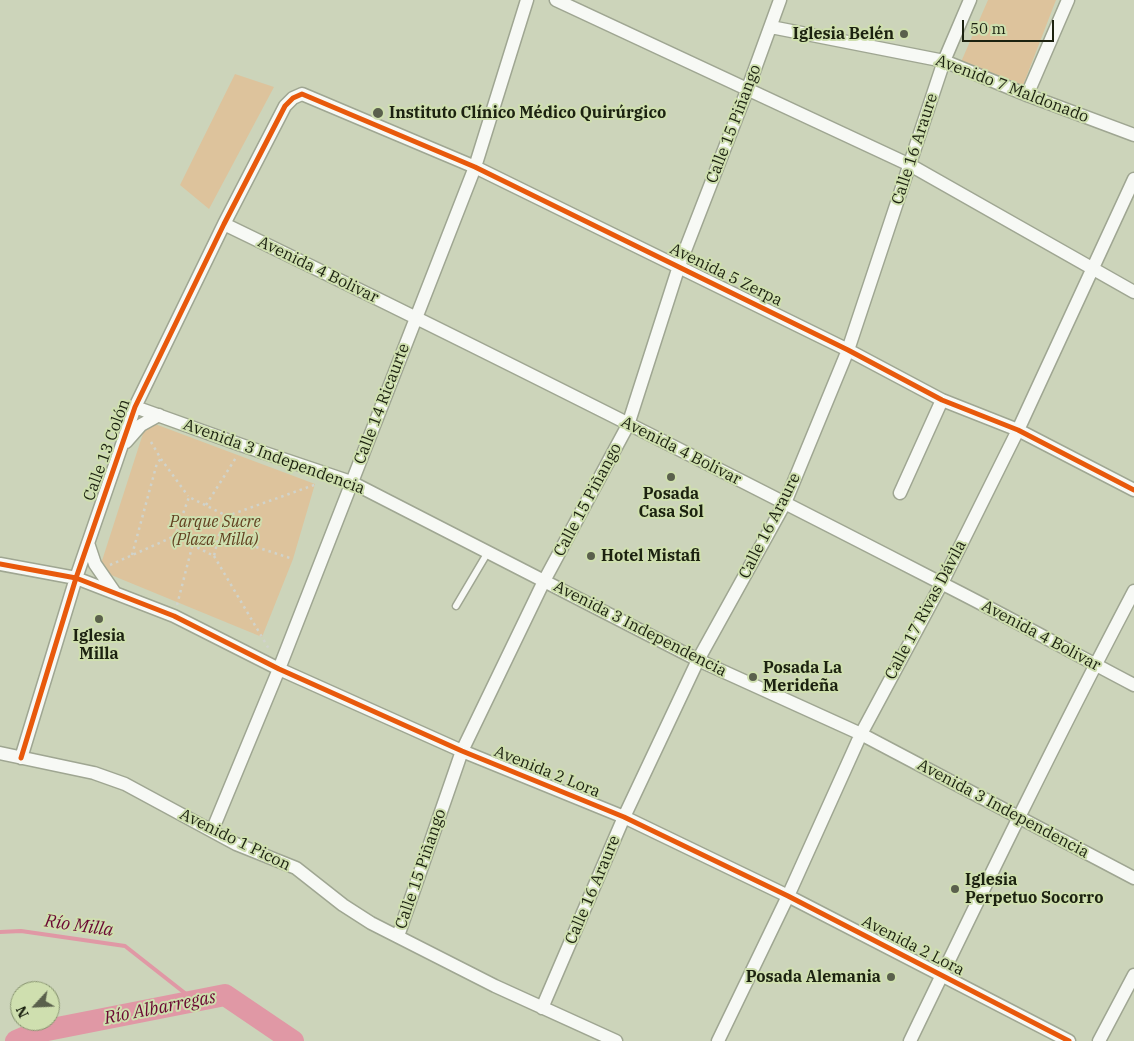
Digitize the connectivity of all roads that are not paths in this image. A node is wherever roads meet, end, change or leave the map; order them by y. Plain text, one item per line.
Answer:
1 (527, 0) edge
2 (780, 0) edge
3 (970, 0) edge
4 (1068, 0) edge
5 (559, 1) edge
6 (771, 26) junction
7 (944, 61) junction
8 (748, 88) junction
9 (302, 94) joint
10 (1027, 95) junction
11 (1134, 135) edge
12 (910, 165) junction
13 (475, 167) junction
14 (1134, 179) edge
15 (224, 224) junction
16 (679, 266) junction
17 (1093, 269) junction
18 (1134, 292) edge
19 (416, 316) junction
20 (848, 350) junction
21 (942, 400) junction
22 (135, 407) junction
23 (158, 416) junction
24 (628, 425) junction
25 (1018, 430) junction
26 (119, 453) junction
27 (351, 482) junction
28 (1134, 490) edge
29 (900, 493) dead end
30 (786, 503) junction
31 (88, 543) junction
32 (488, 552) junction
33 (0, 564) edge
34 (76, 578) junction
35 (544, 581) junction
36 (942, 583) junction
37 (1134, 591) edge
38 (115, 593) junction
39 (456, 606) dead end
40 (698, 660) junction
41 (1095, 665) junction
42 (279, 669) junction
43 (1134, 685) edge
44 (861, 734) junction
45 (462, 751) junction
46 (0, 754) edge
47 (21, 758) junction
48 (624, 817) junction
49 (1019, 817) junction
50 (212, 831) junction
51 (1134, 878) edge
52 (788, 896) junction
53 (398, 936) junction
54 (942, 975) junction
55 (1134, 975) edge
56 (542, 1008) junction
57 (616, 1041) edge
58 (718, 1041) edge
59 (910, 1041) edge
60 (1069, 1041) edge
61 (1099, 1041) edge

1 - 13 street, Calle 14 Ricaurte
2 - 6 street, Calle 15 Piñango
3 - 7 street, Calle 16 Araure
4 - 10 street
5 - 8 street
6 - 7 street, Avenido 7 Maldonado
6 - 8 street, Calle 15 Piñango
7 - 10 street, Avenido 7 Maldonado
7 - 12 street, Calle 16 Araure
8 - 12 street
8 - 16 street, Calle 15 Piñango
9 - 13 street, Avenida 5 Zerpa
9 - 15 street, Calle 13 Colón
10 - 11 street, Avenido 7 Maldonado
12 - 17 street
12 - 20 street, Calle 16 Araure
13 - 16 street, Avenida 5 Zerpa
13 - 19 street, Calle 14 Ricaurte
14 - 17 street, Calle 17 Rivas Dávila
15 - 19 street, Avenida 4 Bolivar
15 - 22 street, Calle 13 Colón
16 - 20 street, Avenida 5 Zerpa
16 - 24 street, Calle 15 Piñango
17 - 18 street
17 - 25 street, Calle 17 Rivas Dávila
19 - 24 street, Avenida 4 Bolivar
19 - 27 street, Calle 14 Ricaurte
20 - 21 street, Avenida 5 Zerpa
20 - 30 street, Calle 16 Araure
21 - 25 street, Avenida 5 Zerpa
21 - 29 street
22 - 23 street, Avenida 3 Independencia
22 - 26 street, Calle 13 Colón
23 - 26 street
23 - 27 street, Avenida 3 Independencia
24 - 30 street, Avenida 4 Bolivar
24 - 35 street, Calle 15 Piñango
25 - 28 street, Avenida 5 Zerpa
25 - 36 street, Calle 17 Rivas Dávila
26 - 31 street, Calle 13 Colón
27 - 32 street, Avenida 3 Independencia
27 - 42 street, Calle 14 Ricaurte
30 - 36 street, Avenida 4 Bolivar
30 - 40 street, Calle 16 Araure
31 - 34 street, Calle 13 Colón
31 - 38 street
32 - 35 street, Avenida 3 Independencia
32 - 39 lane
33 - 34 street, Avenida 2 Lora
34 - 38 street, Avenida 2 Lora
34 - 47 street, Calle 13 Colón
35 - 40 street, Avenida 3 Independencia
35 - 45 street, Calle 15 Piñango
36 - 41 street, Avenida 4 Bolivar
36 - 44 street, Calle 17 Rivas Dávila
37 - 41 street
38 - 42 street, Avenida 2 Lora
40 - 44 street, Avenida 3 Independencia
40 - 48 street, Calle 16 Araure
41 - 43 street, Avenida 4 Bolivar
41 - 49 street
42 - 45 street, Avenida 2 Lora
42 - 50 street, Calle 14 Ricaurte
44 - 49 street, Avenida 3 Independencia
44 - 52 street, Calle 17 Rivas Dávila
45 - 48 street, Avenida 2 Lora
45 - 53 street, Calle 15 Piñango
46 - 47 street, Avenido 1 Picon
47 - 50 street, Avenido 1 Picon
48 - 52 street, Avenida 2 Lora
48 - 56 street, Calle 16 Araure
49 - 51 street, Avenida 3 Independencia
49 - 54 street
50 - 53 street, Avenido 1 Picon
52 - 54 street, Avenida 2 Lora
52 - 58 street, Calle 17 Rivas Dávila
53 - 56 street, Avenido 1 Picon
54 - 59 street
54 - 60 street, Avenida 2 Lora
55 - 61 street
56 - 57 street, Avenido 1 Picon

